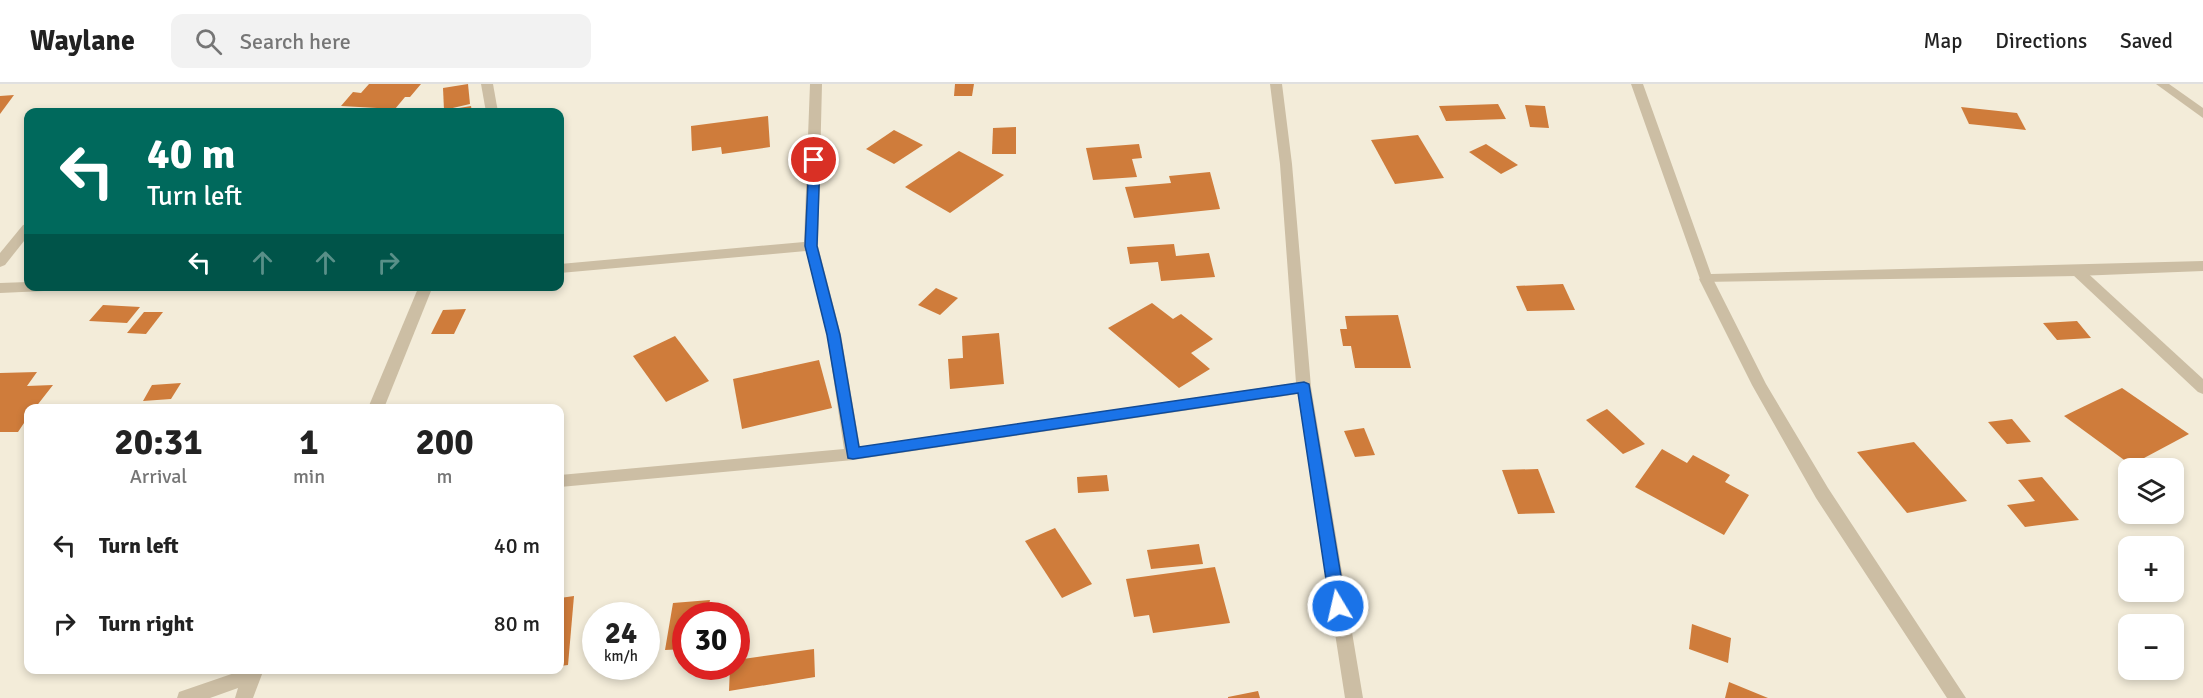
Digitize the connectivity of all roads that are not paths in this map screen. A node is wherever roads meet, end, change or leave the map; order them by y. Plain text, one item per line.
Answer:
1 (487, 84) edge
2 (816, 84) edge
3 (1276, 84) edge
4 (1637, 84) edge
5 (2162, 84) edge
6 (491, 108) edge
7 (2203, 114) edge
8 (24, 233) edge
9 (811, 246) junction
10 (0, 262) edge
11 (2203, 266) edge
12 (564, 269) edge
13 (2077, 271) junction
14 (1706, 279) junction
15 (24, 287) edge
16 (0, 288) edge
17 (424, 291) edge
18 (1304, 387) junction
19 (2203, 388) edge
20 (378, 404) edge
21 (853, 454) junction
22 (564, 481) edge
23 (249, 674) edge
24 (253, 674) edge
25 (186, 698) edge
26 (244, 698) edge
27 (1354, 698) edge
28 (1957, 698) edge

1 - 6 street
2 - 9 street
3 - 18 street
4 - 14 street
5 - 7 street
8 - 10 street
9 - 12 street
9 - 21 street
11 - 13 street
13 - 14 street
13 - 19 street
14 - 28 street
15 - 16 street
17 - 20 street
18 - 21 street
18 - 27 street
21 - 22 street
23 - 25 street
24 - 26 street

